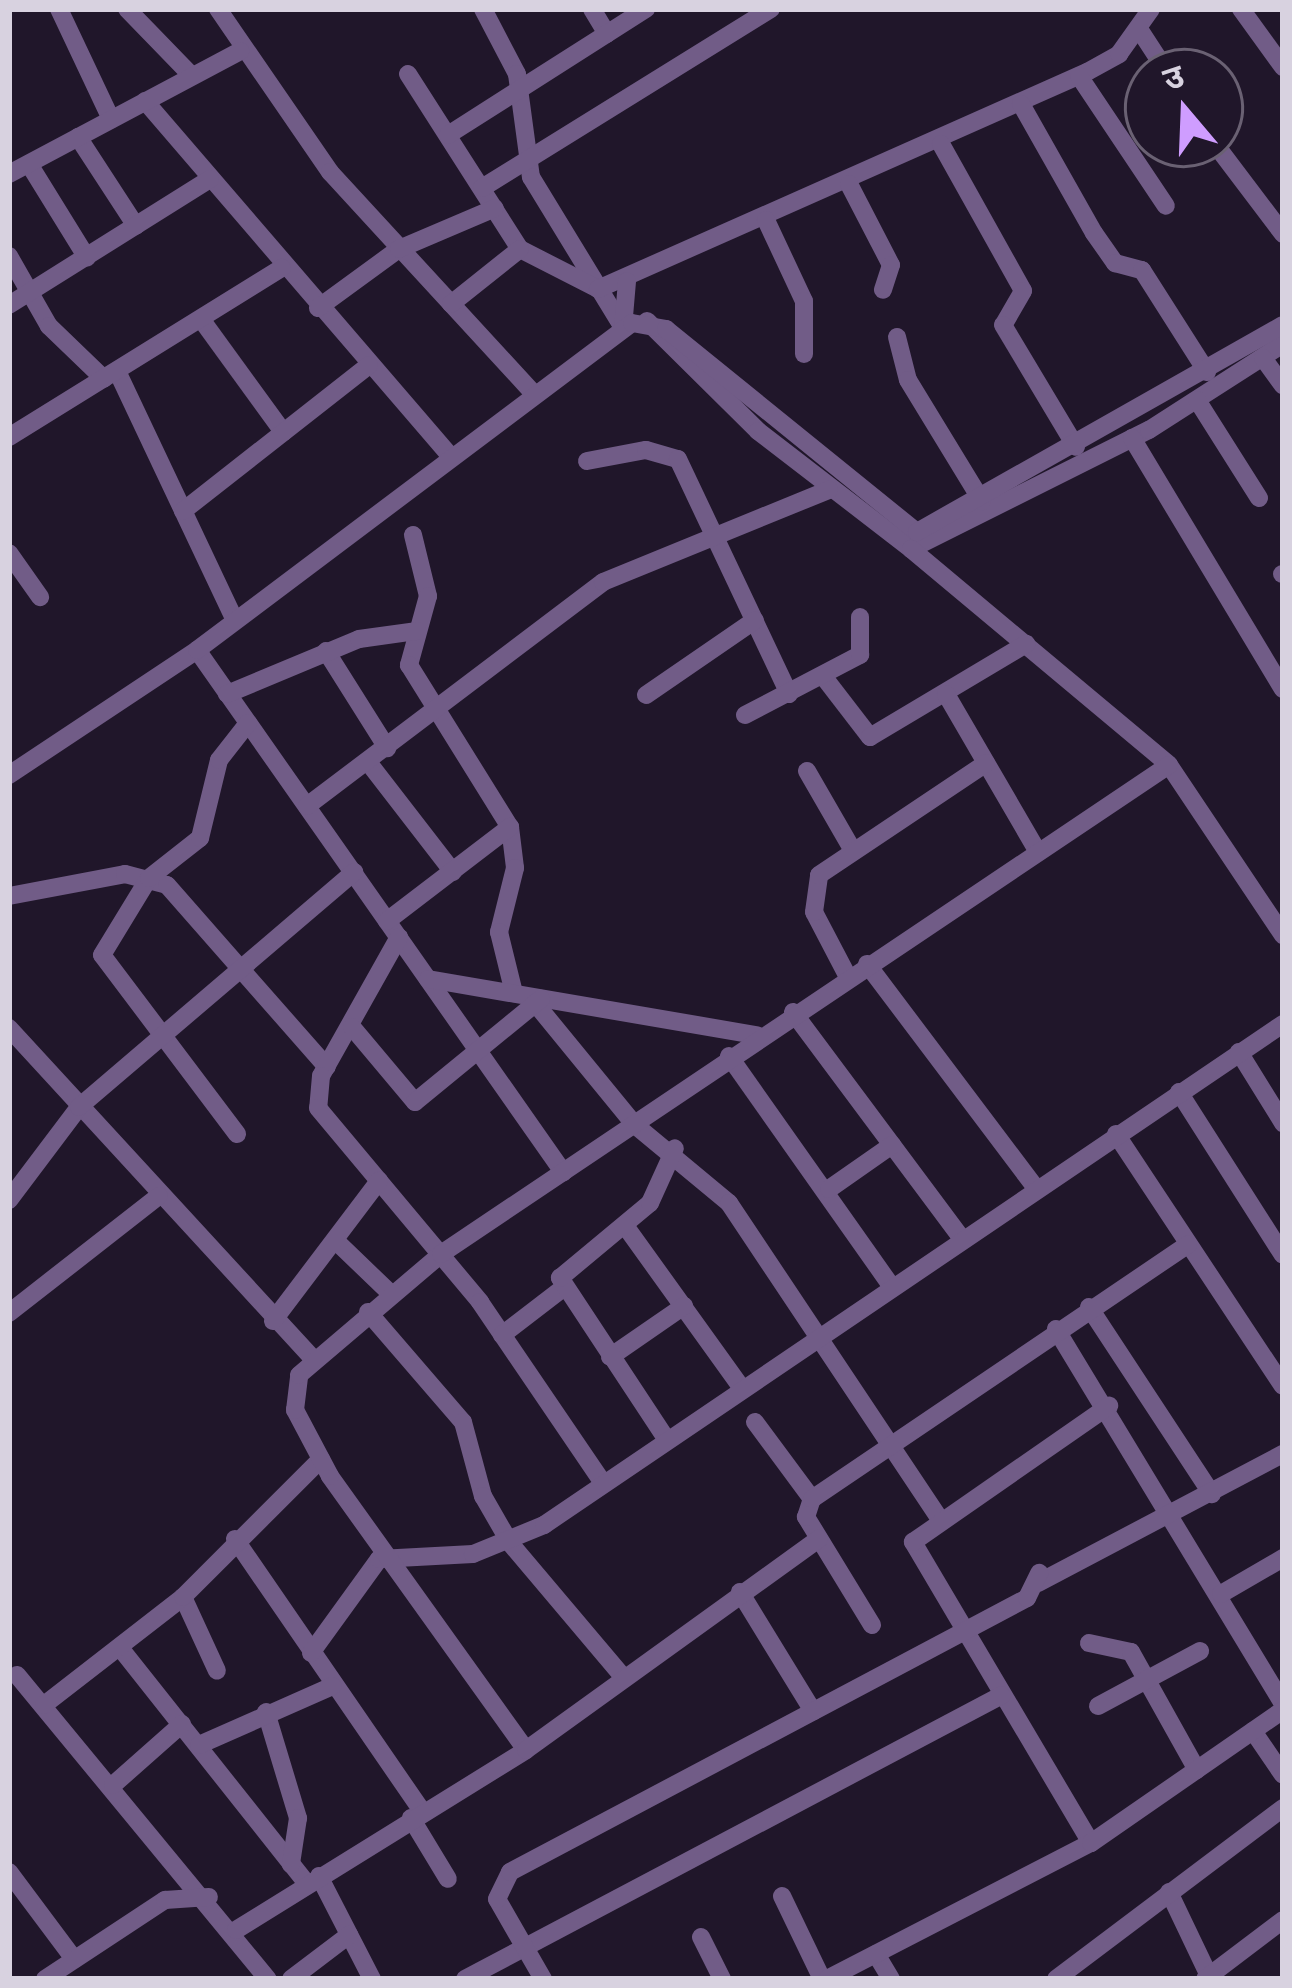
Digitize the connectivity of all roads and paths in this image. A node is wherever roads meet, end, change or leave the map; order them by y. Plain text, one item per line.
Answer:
1 (59, 9) edge
2 (127, 9) edge
3 (218, 9) edge
4 (484, 9) edge
5 (592, 9) edge
6 (646, 9) edge
7 (771, 9) edge
8 (1151, 9) edge
9 (1241, 9) edge
10 (1139, 29) junction
11 (607, 34) junction
12 (1151, 48) edge
13 (240, 51) junction
14 (1283, 67) edge
15 (408, 74) dead end
16 (192, 76) junction
17 (1078, 76) junction
18 (520, 89) junction
19 (146, 101) junction
20 (1021, 104) junction
21 (111, 119) junction
22 (448, 135) junction
23 (78, 137) junction
24 (941, 144) junction
25 (527, 162) junction
26 (29, 164) junction
27 (1233, 168) edge
28 (9, 174) edge
29 (210, 179) junction
30 (849, 184) junction
31 (482, 188) junction
32 (1166, 206) dead end
33 (495, 208) junction
34 (766, 220) junction
35 (136, 226) junction
36 (1283, 234) edge
37 (399, 248) junction
38 (520, 249) junction
39 (9, 256) edge
40 (87, 258) junction
41 (282, 268) junction
42 (628, 280) junction
43 (598, 289) junction
44 (883, 290) dead end
45 (28, 291) junction
46 (451, 304) junction
47 (9, 305) edge
48 (318, 308) junction
49 (201, 319) junction
50 (647, 321) junction
51 (1283, 325) edge
52 (623, 328) junction
53 (897, 337) dead end
54 (1283, 344) edge
55 (804, 354) dead end
56 (1263, 358) junction
57 (369, 364) junction
58 (1207, 372) junction
59 (111, 375) junction
60 (1283, 386) edge
61 (533, 393) junction
62 (1198, 400) junction
63 (283, 432) junction
64 (9, 437) edge
65 (1132, 439) junction
66 (1076, 447) junction
67 (452, 457) junction
68 (587, 461) dead end
69 (830, 490) junction
70 (1259, 497) dead end
71 (982, 501) junction
72 (183, 511) junction
73 (413, 535) dead end
74 (718, 538) junction
75 (911, 549) junction
76 (9, 553) edge
77 (40, 597) dead end
78 (860, 617) dead end
79 (755, 620) junction
80 (235, 622) junction
81 (417, 632) junction
82 (1026, 644) junction
83 (197, 650) junction
84 (326, 651) junction
85 (823, 676) junction
86 (1283, 689) edge
87 (227, 694) junction
88 (789, 694) junction
89 (946, 694) junction
90 (646, 695) dead end
91 (438, 711) junction
92 (745, 716) dead end
93 (248, 723) junction
94 (387, 748) junction
95 (368, 762) junction
96 (986, 764) junction
97 (1169, 765) junction
98 (807, 771) dead end
99 (9, 775) edge
100 (307, 806) junction
101 (510, 827) junction
102 (852, 849) junction
103 (1038, 852) junction
104 (354, 872) junction
105 (453, 872) junction
106 (149, 878) junction
107 (9, 896) edge
108 (393, 929) junction
109 (1283, 935) edge
110 (244, 964) junction
111 (867, 964) junction
112 (848, 977) junction
113 (428, 979) junction
114 (514, 993) junction
115 (538, 1000) junction
116 (794, 1012) junction
117 (1283, 1024) edge
118 (352, 1027) junction
119 (9, 1028) edge
120 (757, 1035) junction
121 (159, 1038) junction
122 (476, 1050) junction
123 (1239, 1052) junction
124 (729, 1056) junction
125 (326, 1067) junction
126 (1179, 1092) junction
127 (80, 1107) junction
128 (1283, 1123) edge
129 (634, 1125) junction
130 (237, 1134) dead end
131 (1116, 1134) junction
132 (892, 1145) junction
133 (675, 1148) junction
134 (563, 1172) junction
135 (379, 1181) junction
136 (1036, 1188) junction
137 (829, 1189) junction
138 (159, 1196) junction
139 (9, 1200) edge
140 (626, 1227) junction
141 (961, 1237) junction
142 (338, 1243) junction
143 (1188, 1244) junction
144 (441, 1254) junction
145 (1283, 1256) edge
146 (890, 1284) junction
147 (563, 1288) junction
148 (391, 1294) junction
149 (684, 1306) junction
150 (1090, 1307) junction
151 (368, 1312) junction
152 (9, 1313) edge
153 (273, 1321) junction
154 (1056, 1329) junction
155 (817, 1331) junction
156 (502, 1336) junction
157 (312, 1357) junction
158 (610, 1357) junction
159 (740, 1384) junction
160 (1283, 1386) edge
161 (1109, 1406) junction
162 (755, 1422) dead end
163 (665, 1437) junction
164 (890, 1444) junction
165 (1283, 1454) edge
166 (321, 1459) junction
167 (603, 1483) junction
168 (1213, 1494) junction
169 (812, 1499) junction
170 (937, 1515) junction
171 (1176, 1515) junction
172 (235, 1539) junction
173 (819, 1539) junction
174 (510, 1543) junction
175 (385, 1556) junction
176 (1283, 1558) edge
177 (740, 1592) junction
178 (1221, 1594) junction
179 (184, 1597) junction
180 (872, 1625) dead end
181 (963, 1631) junction
182 (1088, 1642) dead end
183 (121, 1649) junction
184 (1200, 1651) dead end
185 (311, 1654) junction
186 (217, 1671) dead end
187 (16, 1675) dead end
188 (624, 1678) junction
189 (1147, 1681) junction
190 (333, 1686) junction
191 (1002, 1695) junction
192 (44, 1705) junction
193 (1098, 1706) dead end
194 (1283, 1707) edge
195 (813, 1711) junction
196 (266, 1712) junction
197 (182, 1724) junction
198 (1253, 1731) junction
199 (199, 1745) junction
200 (526, 1750) junction
201 (1197, 1770) junction
202 (1283, 1774) edge
203 (113, 1784) junction
204 (1283, 1808) edge
205 (417, 1815) junction
206 (1091, 1843) junction
207 (291, 1864) junction
208 (9, 1872) edge
209 (448, 1879) dead end
210 (313, 1880) junction
211 (1169, 1892) junction
212 (782, 1896) dead end
213 (208, 1897) junction
214 (1283, 1920) edge
215 (236, 1930) junction
216 (350, 1935) junction
217 (701, 1936) dead end
218 (527, 1951) junction
219 (876, 1954) junction
220 (74, 1959) junction
221 (1207, 1977) edge
222 (45, 1979) edge
223 (268, 1979) edge
224 (291, 1979) edge
225 (372, 1979) edge
226 (465, 1979) edge
227 (543, 1979) edge
228 (722, 1979) edge
229 (825, 1979) edge
230 (891, 1979) edge
231 (1056, 1979) edge

1 - 21 street
2 - 16 street
3 - 13 street
4 - 18 street
5 - 11 street
6 - 11 street
7 - 25 street
8 - 10 street
9 - 14 street
10 - 12 street
10 - 17 street
11 - 18 street
13 - 16 street
13 - 37 street
15 - 22 street
16 - 19 street
17 - 20 street
17 - 32 street
18 - 22 street
18 - 25 street
19 - 21 street
19 - 29 street
20 - 24 street
20 - 58 street
21 - 23 street
22 - 31 street
23 - 26 street
23 - 35 street
24 - 30 street
24 - 66 street
25 - 31 street
25 - 43 street
26 - 28 street
26 - 40 street
27 - 36 street
29 - 35 street
29 - 41 street
30 - 34 street
30 - 44 street
31 - 33 street
33 - 37 street
33 - 38 street
34 - 42 street
34 - 55 street
35 - 40 street
37 - 46 street
37 - 48 street
38 - 43 street
38 - 46 street
39 - 45 street
40 - 45 street
41 - 48 street
41 - 49 street
42 - 43 street
42 - 52 street
43 - 52 street
45 - 47 street
45 - 59 street
46 - 61 street
48 - 57 street
49 - 59 street
49 - 63 street
50 - 52 street
50 - 69 street
50 - 71 street
51 - 58 street
52 - 61 street
53 - 71 street
54 - 56 street
56 - 60 street
56 - 62 street
57 - 63 street
57 - 67 street
58 - 66 street
59 - 64 street
59 - 72 street
61 - 67 street
62 - 65 street
62 - 70 street
63 - 72 street
65 - 75 street
65 - 86 street
66 - 71 street
67 - 80 street
68 - 74 street
69 - 74 street
69 - 75 street
72 - 80 street
73 - 81 street
74 - 79 street
74 - 91 street
75 - 82 street
76 - 77 street
78 - 85 street
79 - 88 street
79 - 90 street
80 - 83 street
81 - 84 street
81 - 91 street
82 - 89 street
82 - 97 street
83 - 87 street
83 - 99 street
84 - 87 street
84 - 94 street
85 - 88 street
85 - 89 street
87 - 93 street
88 - 92 street
89 - 96 street
91 - 94 street
91 - 101 street
93 - 100 street
93 - 106 street
94 - 95 street
95 - 100 street
95 - 105 street
96 - 102 street
96 - 103 street
97 - 103 street
97 - 109 street
98 - 102 street
100 - 104 street
101 - 105 street
101 - 114 street
102 - 112 street
103 - 111 street
104 - 108 street
104 - 110 street
105 - 108 street
106 - 107 street
106 - 110 street
106 - 121 street
108 - 113 street
108 - 118 street
110 - 121 street
110 - 125 street
111 - 112 street
111 - 136 street
112 - 116 street
113 - 114 street
113 - 122 street
114 - 115 street
115 - 120 street
115 - 122 street
115 - 129 street
116 - 120 street
116 - 132 street
117 - 123 street
118 - 122 street
118 - 125 street
119 - 127 street
120 - 124 street
121 - 127 street
121 - 130 street
122 - 134 street
123 - 126 street
123 - 128 street
124 - 129 street
124 - 137 street
125 - 135 street
126 - 131 street
126 - 145 street
127 - 138 street
127 - 139 street
129 - 133 street
129 - 134 street
131 - 136 street
131 - 143 street
132 - 137 street
132 - 141 street
133 - 140 street
133 - 155 street
134 - 144 street
135 - 142 street
135 - 144 street
136 - 141 street
137 - 146 street
138 - 152 street
138 - 153 street
140 - 147 street
140 - 149 street
141 - 146 street
142 - 148 street
142 - 153 street
143 - 150 street
143 - 160 street
144 - 148 street
144 - 156 street
146 - 155 street
147 - 156 street
147 - 158 street
148 - 151 street
149 - 158 street
149 - 159 street
150 - 154 street
150 - 168 street
151 - 157 street
151 - 174 street
153 - 157 street
154 - 161 street
154 - 164 street
155 - 159 street
155 - 164 street
156 - 167 street
157 - 166 street
158 - 163 street
159 - 163 street
161 - 170 street
161 - 171 street
162 - 169 street
163 - 167 street
164 - 169 street
164 - 170 street
165 - 168 street
166 - 172 street
166 - 175 street
167 - 174 street
168 - 171 street
169 - 173 street
170 - 181 street
171 - 178 street
171 - 181 street
172 - 179 street
172 - 185 street
173 - 177 street
173 - 180 street
174 - 175 street
174 - 188 street
175 - 185 street
175 - 200 street
176 - 178 street
177 - 188 street
177 - 195 street
178 - 194 street
179 - 183 street
179 - 186 street
181 - 191 street
181 - 195 street
182 - 189 street
183 - 192 street
183 - 197 street
184 - 189 street
185 - 190 street
187 - 192 street
188 - 200 street
189 - 193 street
189 - 201 street
190 - 196 street
190 - 205 street
191 - 206 street
191 - 218 street
192 - 203 street
194 - 198 street
195 - 218 street
196 - 199 street
196 - 207 street
197 - 199 street
197 - 203 street
198 - 201 street
198 - 202 street
199 - 207 street
200 - 205 street
201 - 206 street
203 - 213 street
204 - 211 street
205 - 209 street
205 - 210 street
206 - 219 street
207 - 210 street
208 - 220 street
210 - 215 street
210 - 216 street
211 - 221 street
211 - 231 street
212 - 229 street
213 - 215 street
213 - 220 street
214 - 221 street
215 - 223 street
216 - 224 street
216 - 225 street
217 - 228 street
218 - 226 street
218 - 227 street
219 - 229 street
219 - 230 street
220 - 222 street

